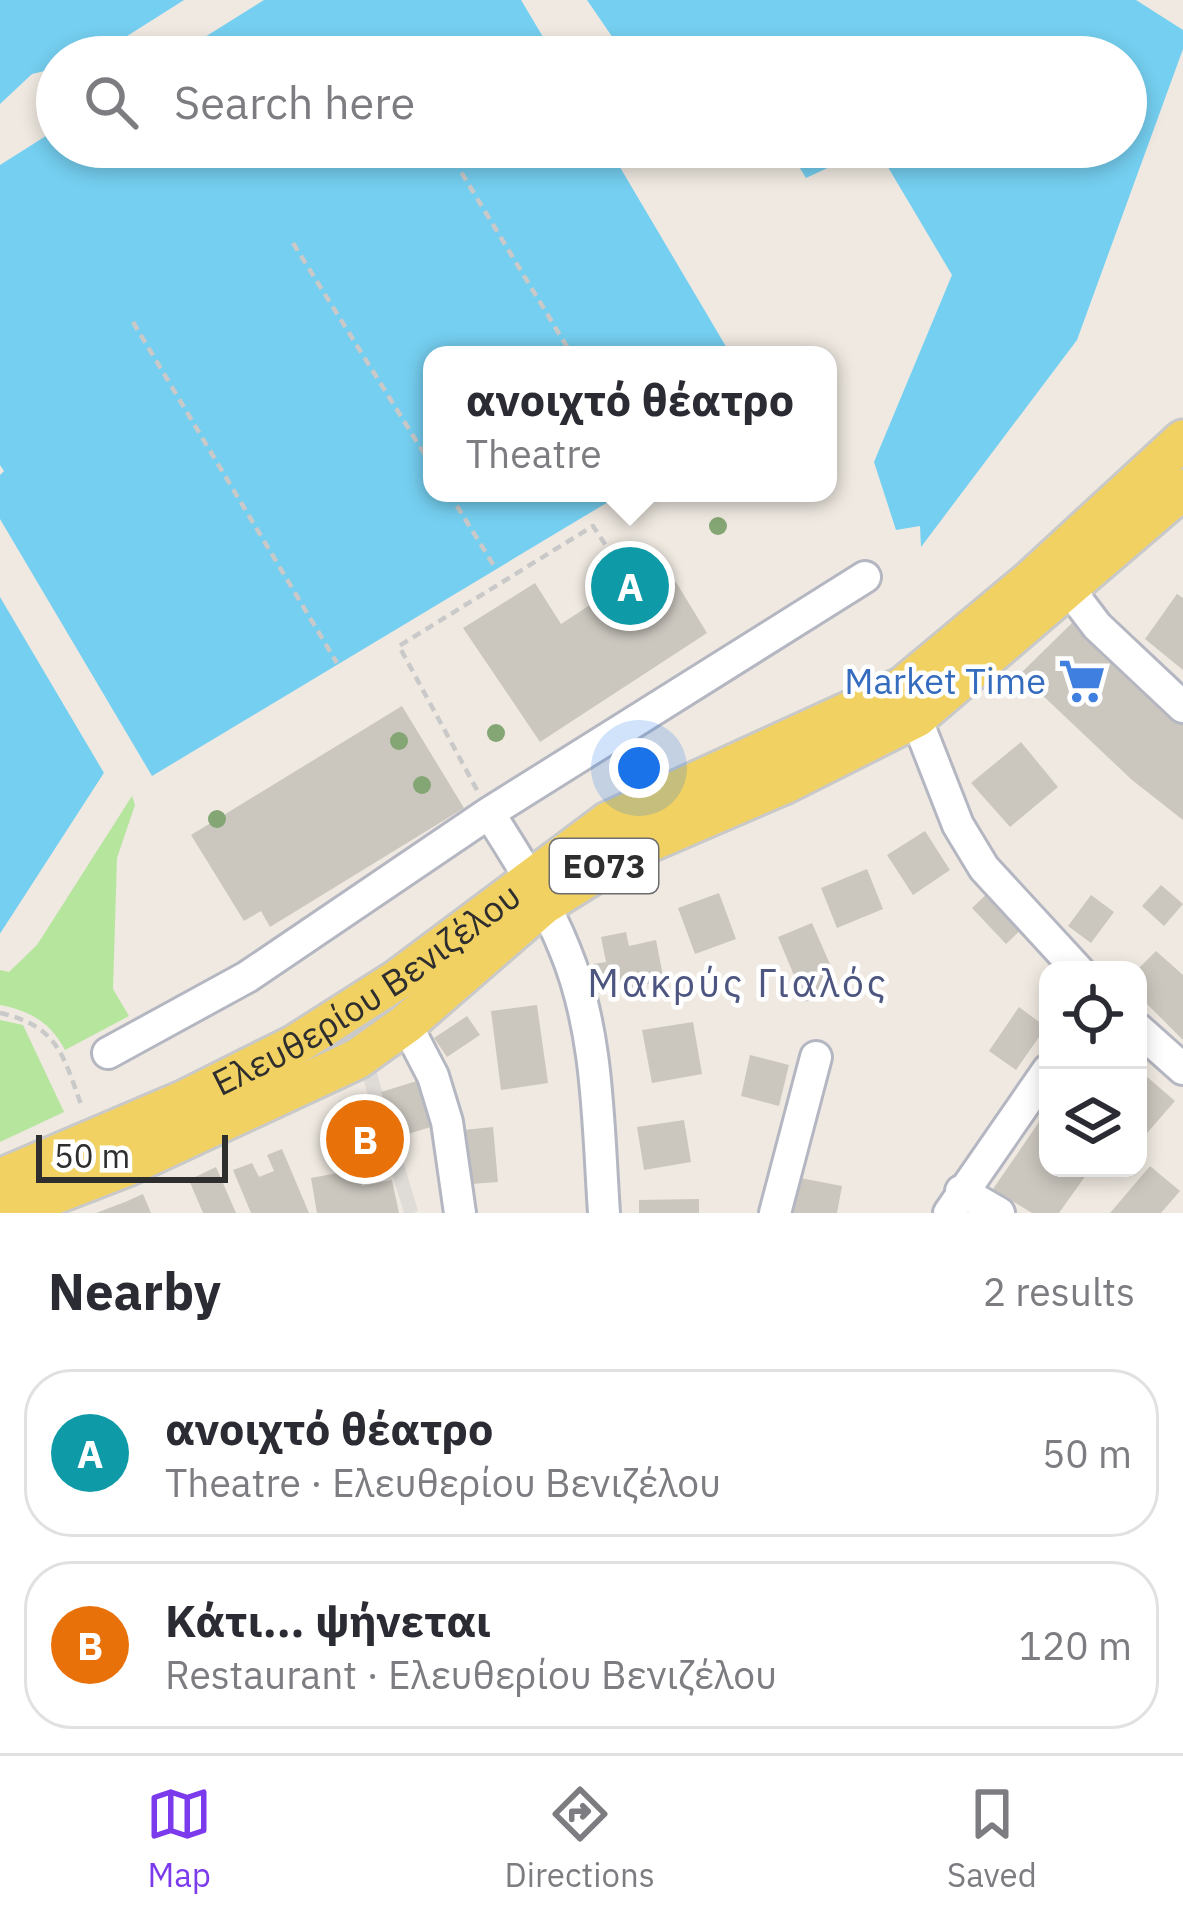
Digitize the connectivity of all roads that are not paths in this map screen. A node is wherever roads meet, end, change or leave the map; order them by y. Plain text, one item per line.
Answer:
1 (1183, 440) edge
2 (1183, 489) edge
3 (1079, 531) junction
4 (865, 577) dead end
5 (1073, 582) junction
6 (910, 702) junction
7 (1183, 707) edge
8 (489, 813) junction
9 (537, 891) junction
10 (1070, 961) edge
11 (406, 1024) junction
12 (1147, 1037) edge
13 (108, 1053) dead end
14 (816, 1057) dead end
15 (1183, 1069) edge
16 (1039, 1083) edge
17 (0, 1179) edge
18 (955, 1202) edge
19 (6, 1213) edge
20 (460, 1213) edge
21 (604, 1213) edge
22 (775, 1213) edge
23 (999, 1213) edge

1 - 3 main road, Ελευθερίου Βενιζέλου / ΕΟ73
2 - 5 main road, Ελευθερίου Βενιζέλου / ΕΟ73
3 - 5 street
3 - 6 main road, Ελευθερίου Βενιζέλου / ΕΟ73
4 - 8 street
5 - 6 main road, Ελευθερίου Βενιζέλου / ΕΟ73
5 - 7 street
6 - 9 main road, Ελευθερίου Βενιζέλου / ΕΟ73
6 - 10 street
8 - 9 street
8 - 13 street
9 - 11 main road, Ελευθερίου Βενιζέλου / ΕΟ73
9 - 17 main road, Ελευθερίου Βενιζέλου / ΕΟ73
9 - 21 street
11 - 19 main road, Ελευθερίου Βενιζέλου / ΕΟ73
11 - 20 street
12 - 15 street
14 - 22 street
16 - 18 street
18 - 23 street

